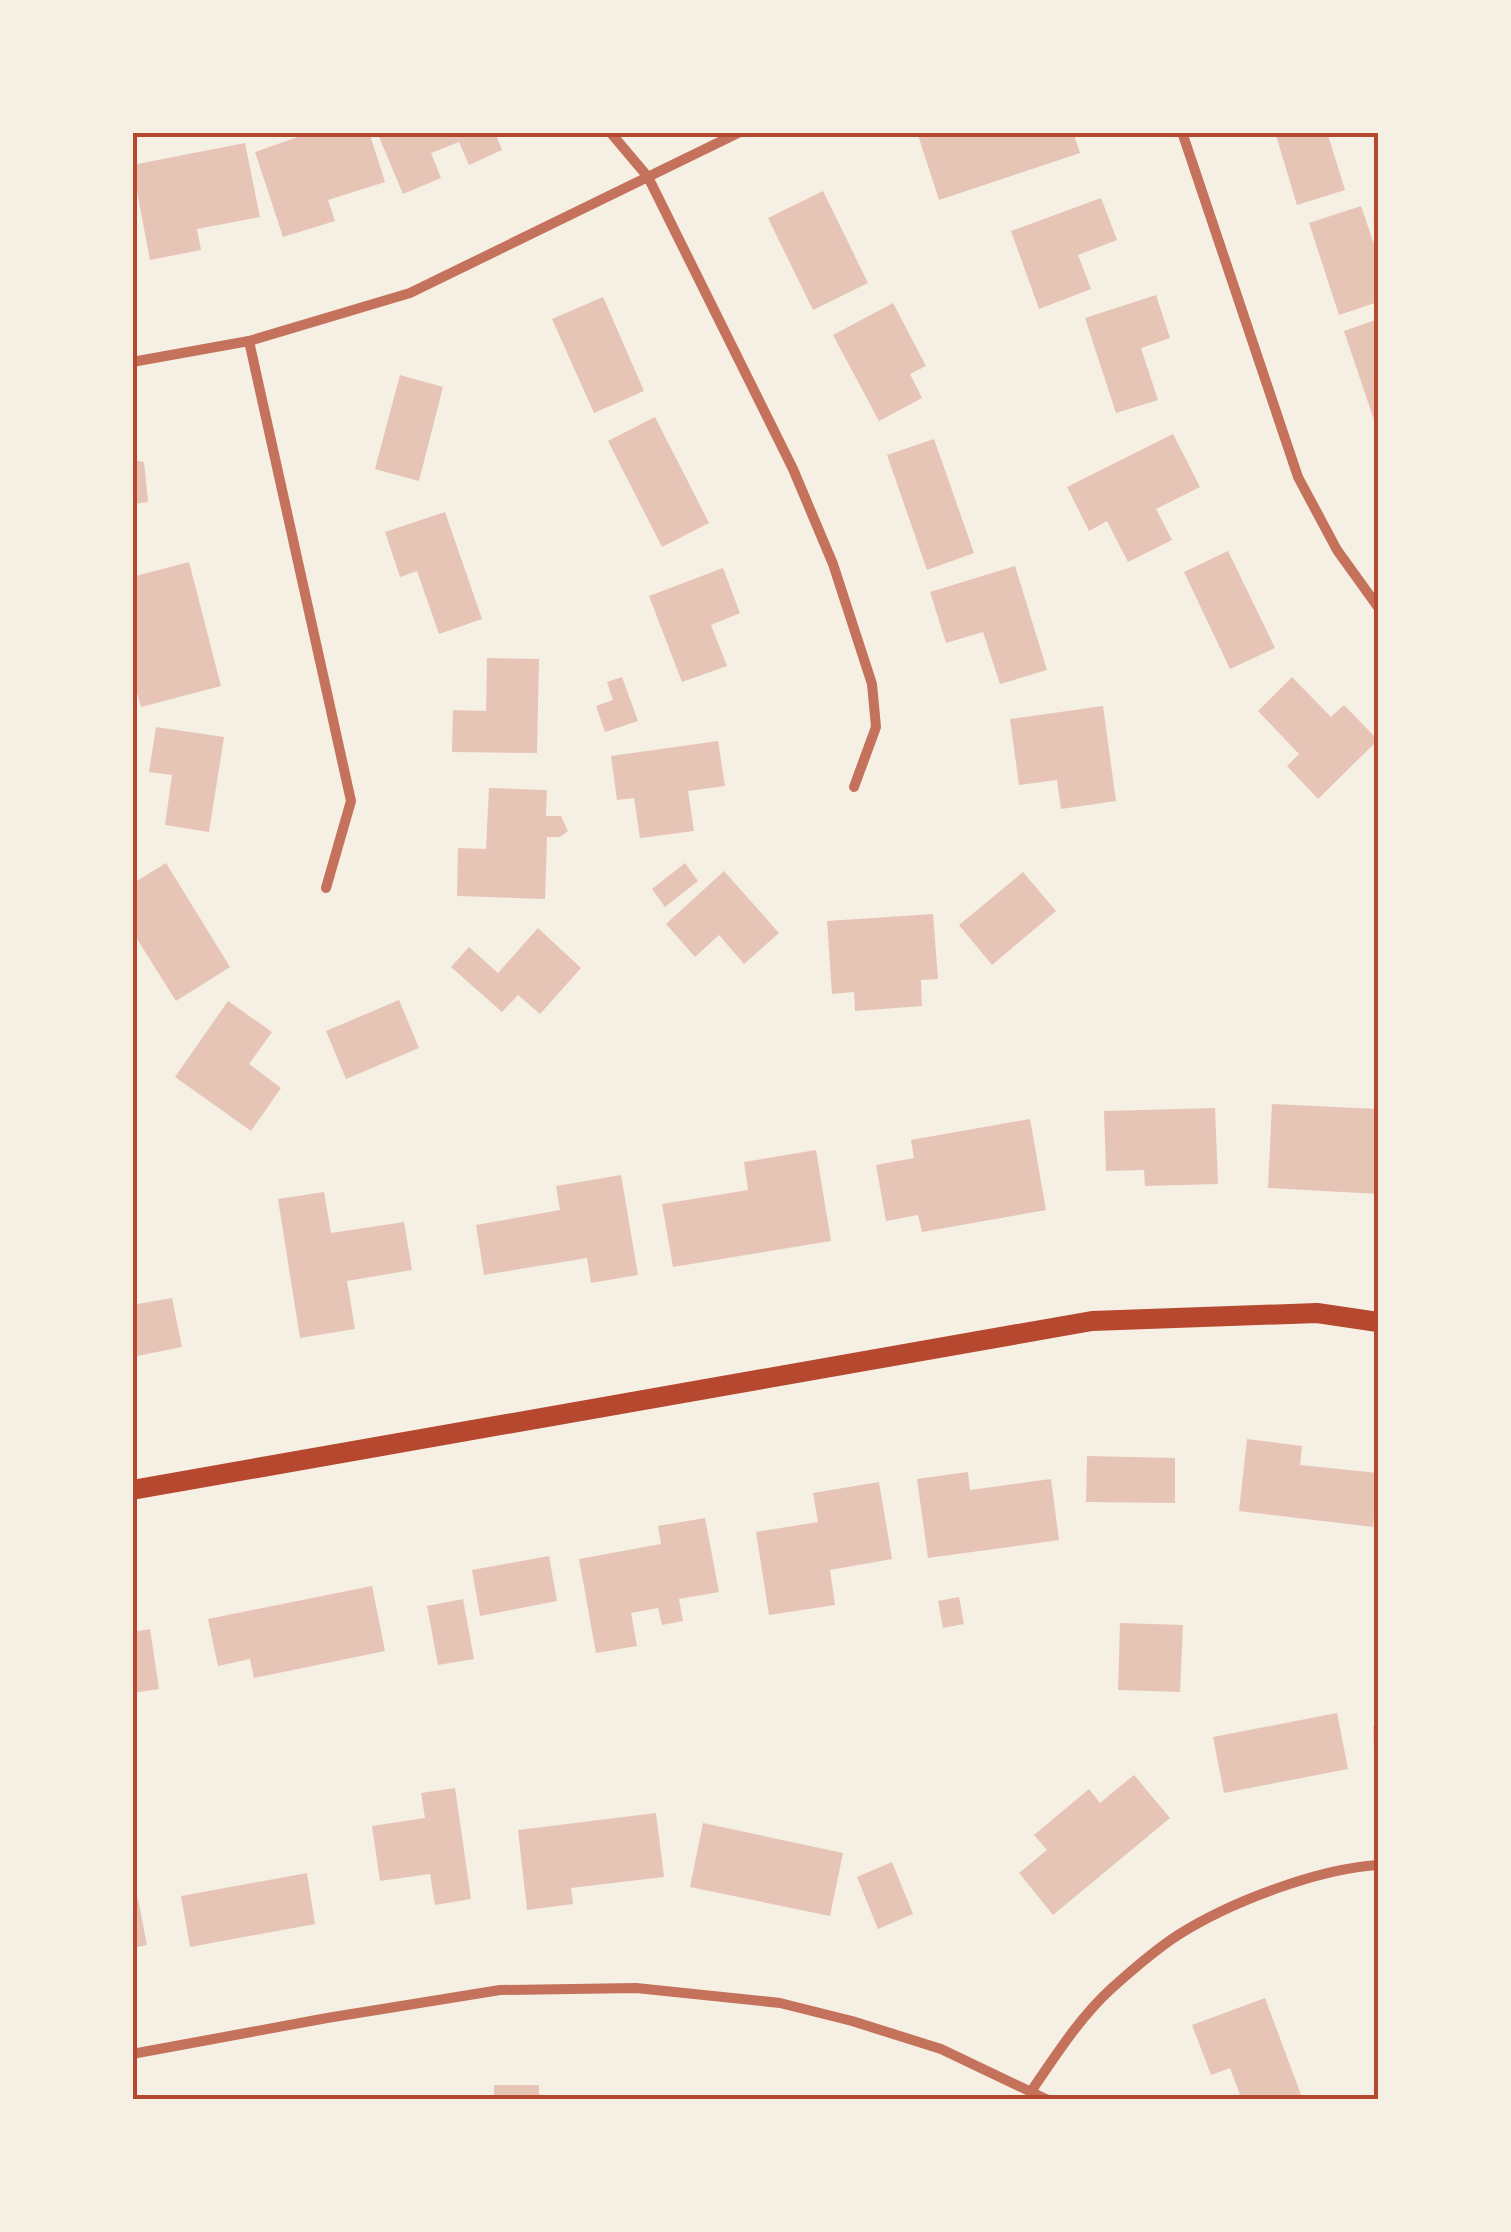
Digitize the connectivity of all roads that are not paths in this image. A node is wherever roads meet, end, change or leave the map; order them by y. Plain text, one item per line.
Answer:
1 (610, 132) edge
2 (740, 132) edge
3 (1182, 132) edge
4 (648, 177) junction
5 (249, 341) junction
6 (132, 362) edge
7 (1378, 608) edge
8 (854, 787) dead end
9 (326, 888) dead end
10 (1378, 1322) edge
11 (132, 1490) edge
12 (1378, 1865) edge
13 (132, 2054) edge
14 (1032, 2090) junction
15 (1048, 2100) edge

1 - 4 street
2 - 4 street
3 - 7 street
4 - 5 street
4 - 8 street
5 - 6 street
5 - 9 street
10 - 11 main road
12 - 14 street
13 - 14 street
14 - 15 street

